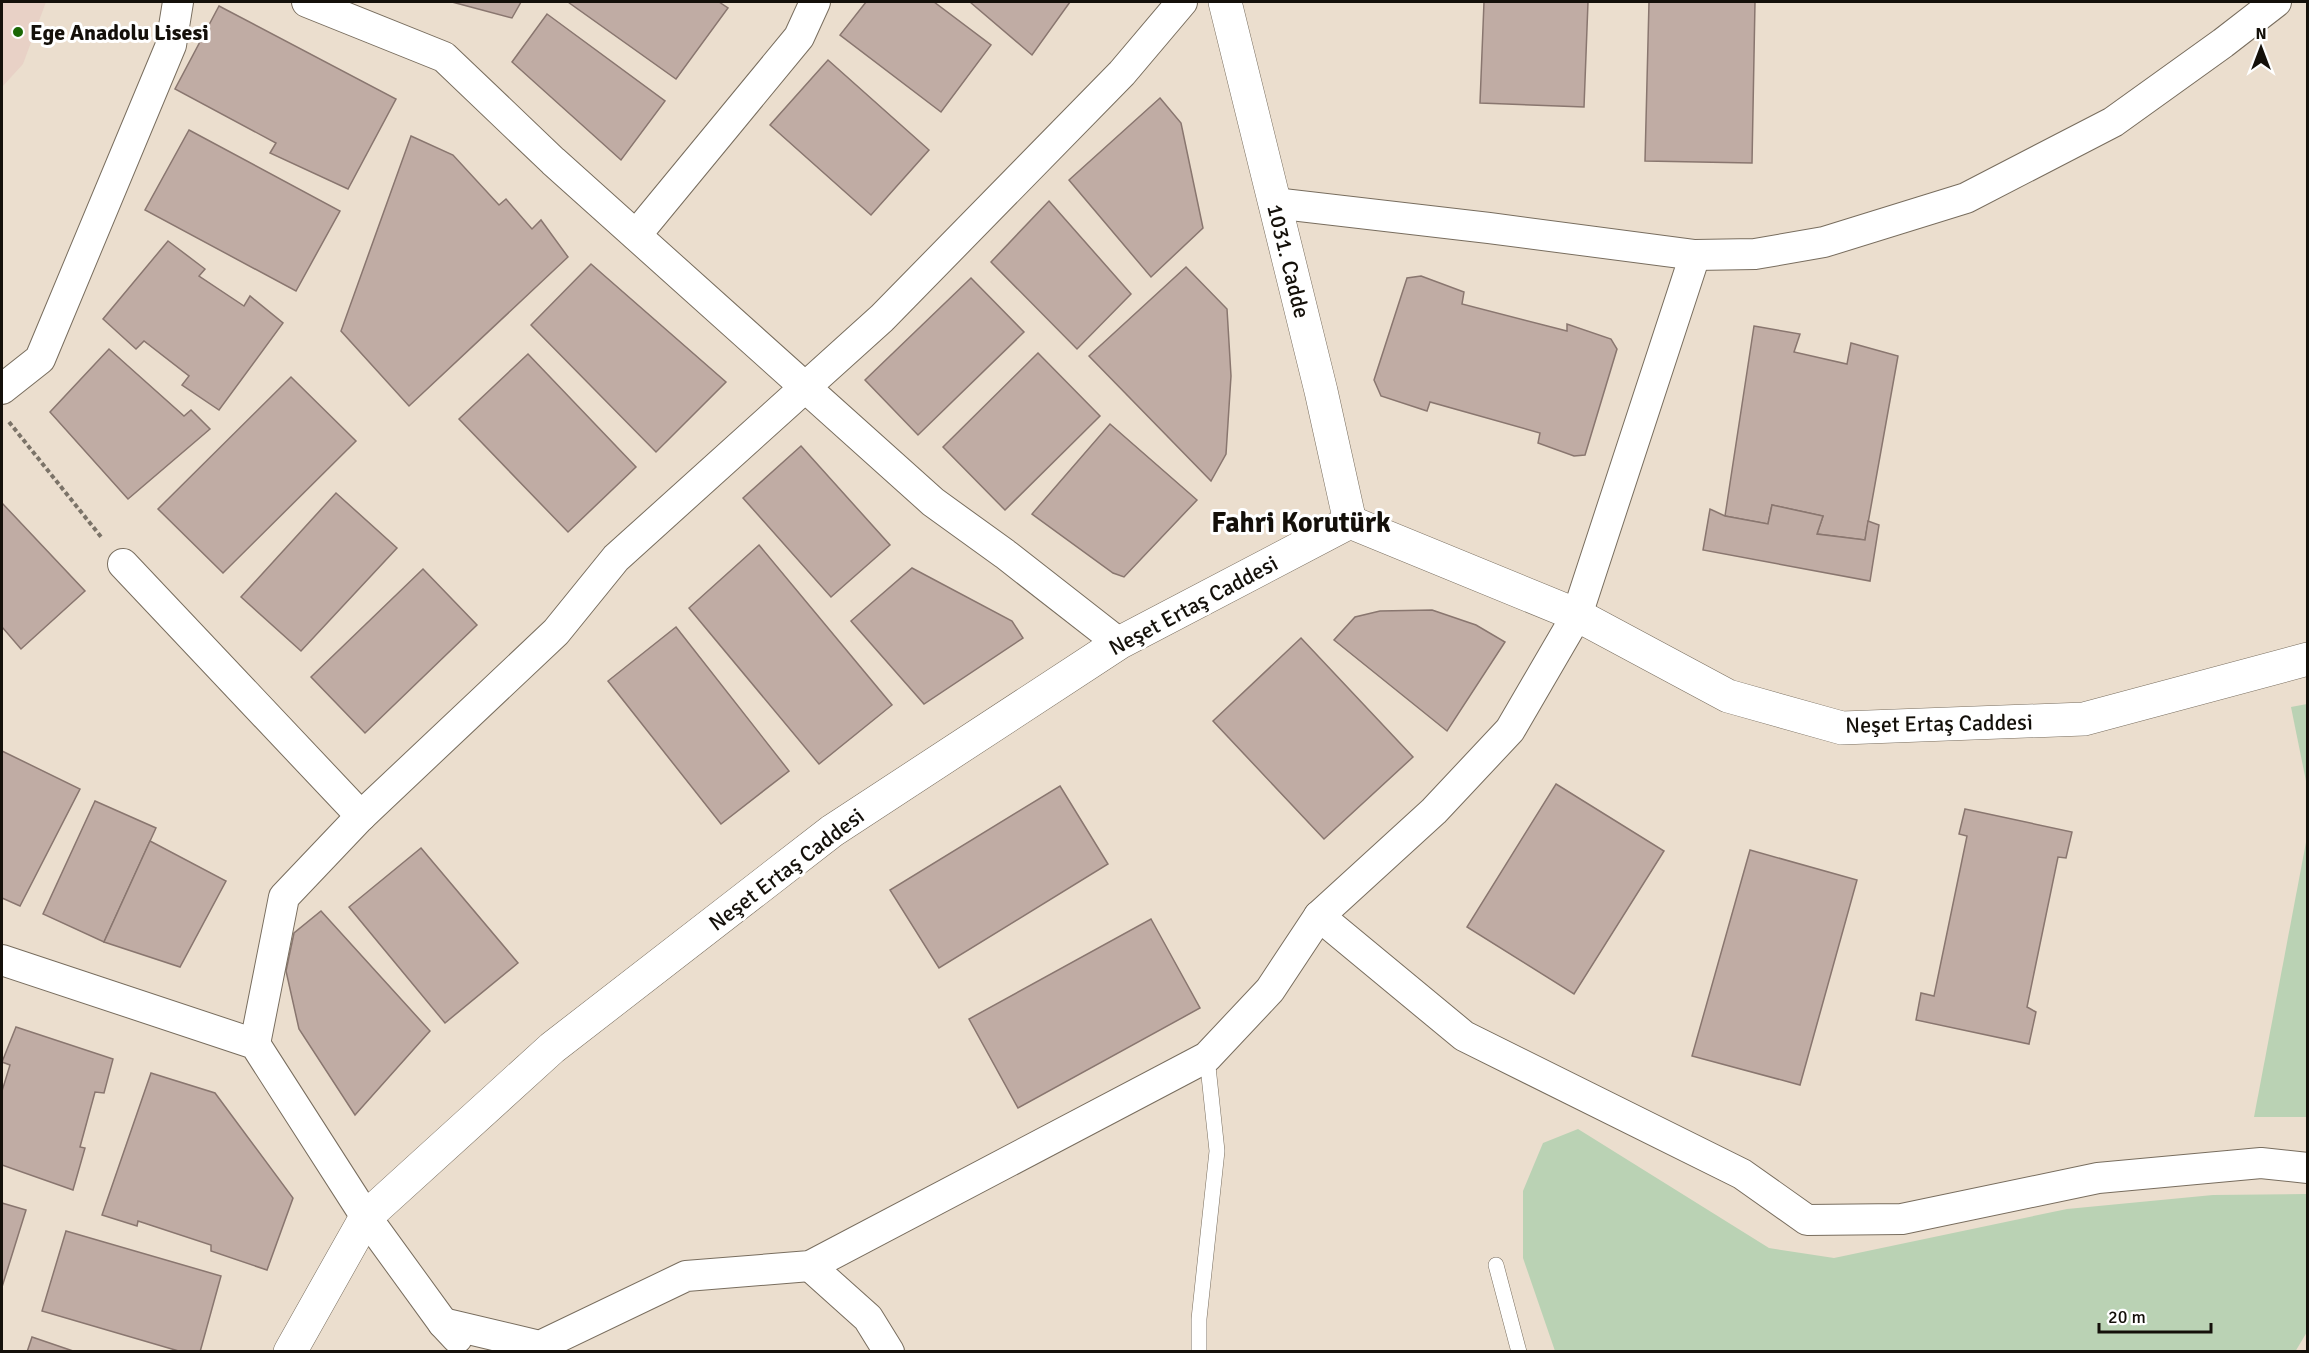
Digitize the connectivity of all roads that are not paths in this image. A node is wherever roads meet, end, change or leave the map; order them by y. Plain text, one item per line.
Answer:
1 (178, 2) edge
2 (307, 2) edge
3 (815, 2) edge
4 (1182, 2) edge
5 (1225, 2) edge
6 (2276, 2) edge
7 (1274, 203) junction
8 (636, 235) junction
9 (1695, 255) junction
10 (805, 387) junction
11 (2, 389) edge
12 (1350, 522) junction
13 (123, 564) road end
14 (1577, 615) junction
15 (1119, 643) junction
16 (2307, 659) edge
17 (361, 816) junction
18 (1319, 916) junction
19 (2, 960) edge
20 (255, 1044) junction
21 (1207, 1057) junction
22 (2307, 1168) edge
23 (366, 1217) junction
24 (1496, 1264) dead end
25 (810, 1266) junction
26 (442, 1323) junction
27 (290, 1352) edge
28 (471, 1352) edge
29 (889, 1352) edge
30 (1199, 1352) edge
31 (1519, 1352) edge

1 - 11 street
2 - 8 street
3 - 8 street
4 - 10 street
5 - 7 main road, 1031. Cadde
6 - 9 street
7 - 9 street
7 - 12 main road, 1031. Cadde
8 - 10 street
9 - 14 street
10 - 15 street
10 - 17 street
12 - 14 main road, Neşet Ertaş Caddesi
12 - 15 main road, Neşet Ertaş Caddesi
13 - 17 street
14 - 16 main road, Neşet Ertaş Caddesi
14 - 18 street
15 - 23 main road, Neşet Ertaş Caddesi
17 - 20 street
18 - 21 street
18 - 22 street
19 - 20 street
20 - 23 street
21 - 25 street
21 - 30 lane
23 - 26 street
23 - 27 main road, Neşet Ertaş Caddesi
24 - 31 lane
25 - 26 street
25 - 29 street
26 - 28 street

